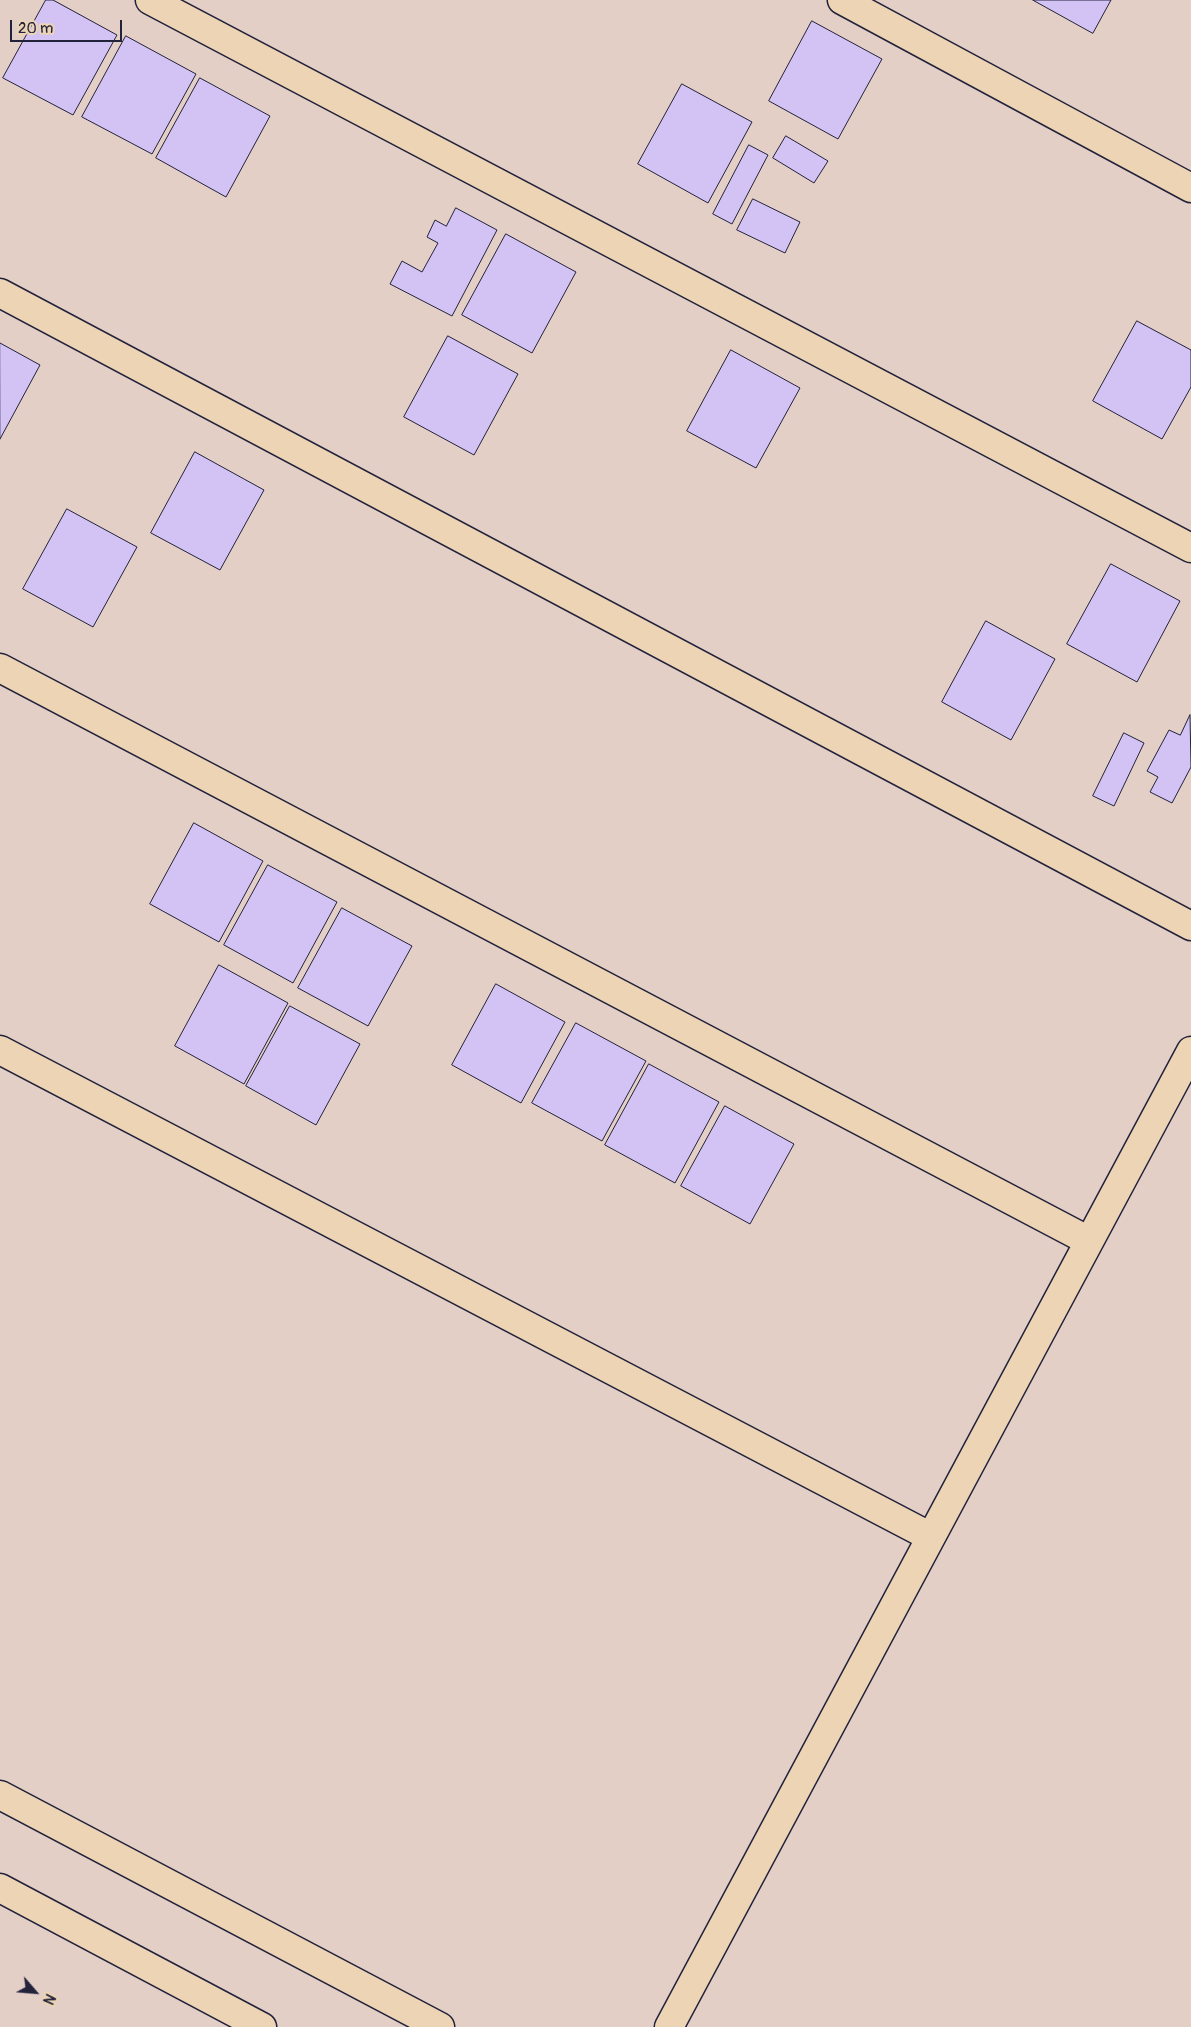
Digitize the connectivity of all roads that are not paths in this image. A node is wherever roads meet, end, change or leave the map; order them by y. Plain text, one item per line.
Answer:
1 (150, 0) edge
2 (842, 0) edge
3 (1191, 188) edge
4 (0, 293) edge
5 (1191, 548) edge
6 (0, 668) edge
7 (1191, 926) edge
8 (0, 1050) edge
9 (1191, 1051) edge
10 (1090, 1241) junction
11 (931, 1537) junction
12 (0, 1795) edge
13 (0, 1888) edge
14 (262, 2027) edge
15 (440, 2027) edge
16 (669, 2027) edge

1 - 5 street
2 - 3 street
4 - 7 street
6 - 10 street
8 - 11 street
9 - 10 street
10 - 11 street
11 - 16 street
12 - 15 street
13 - 14 street

